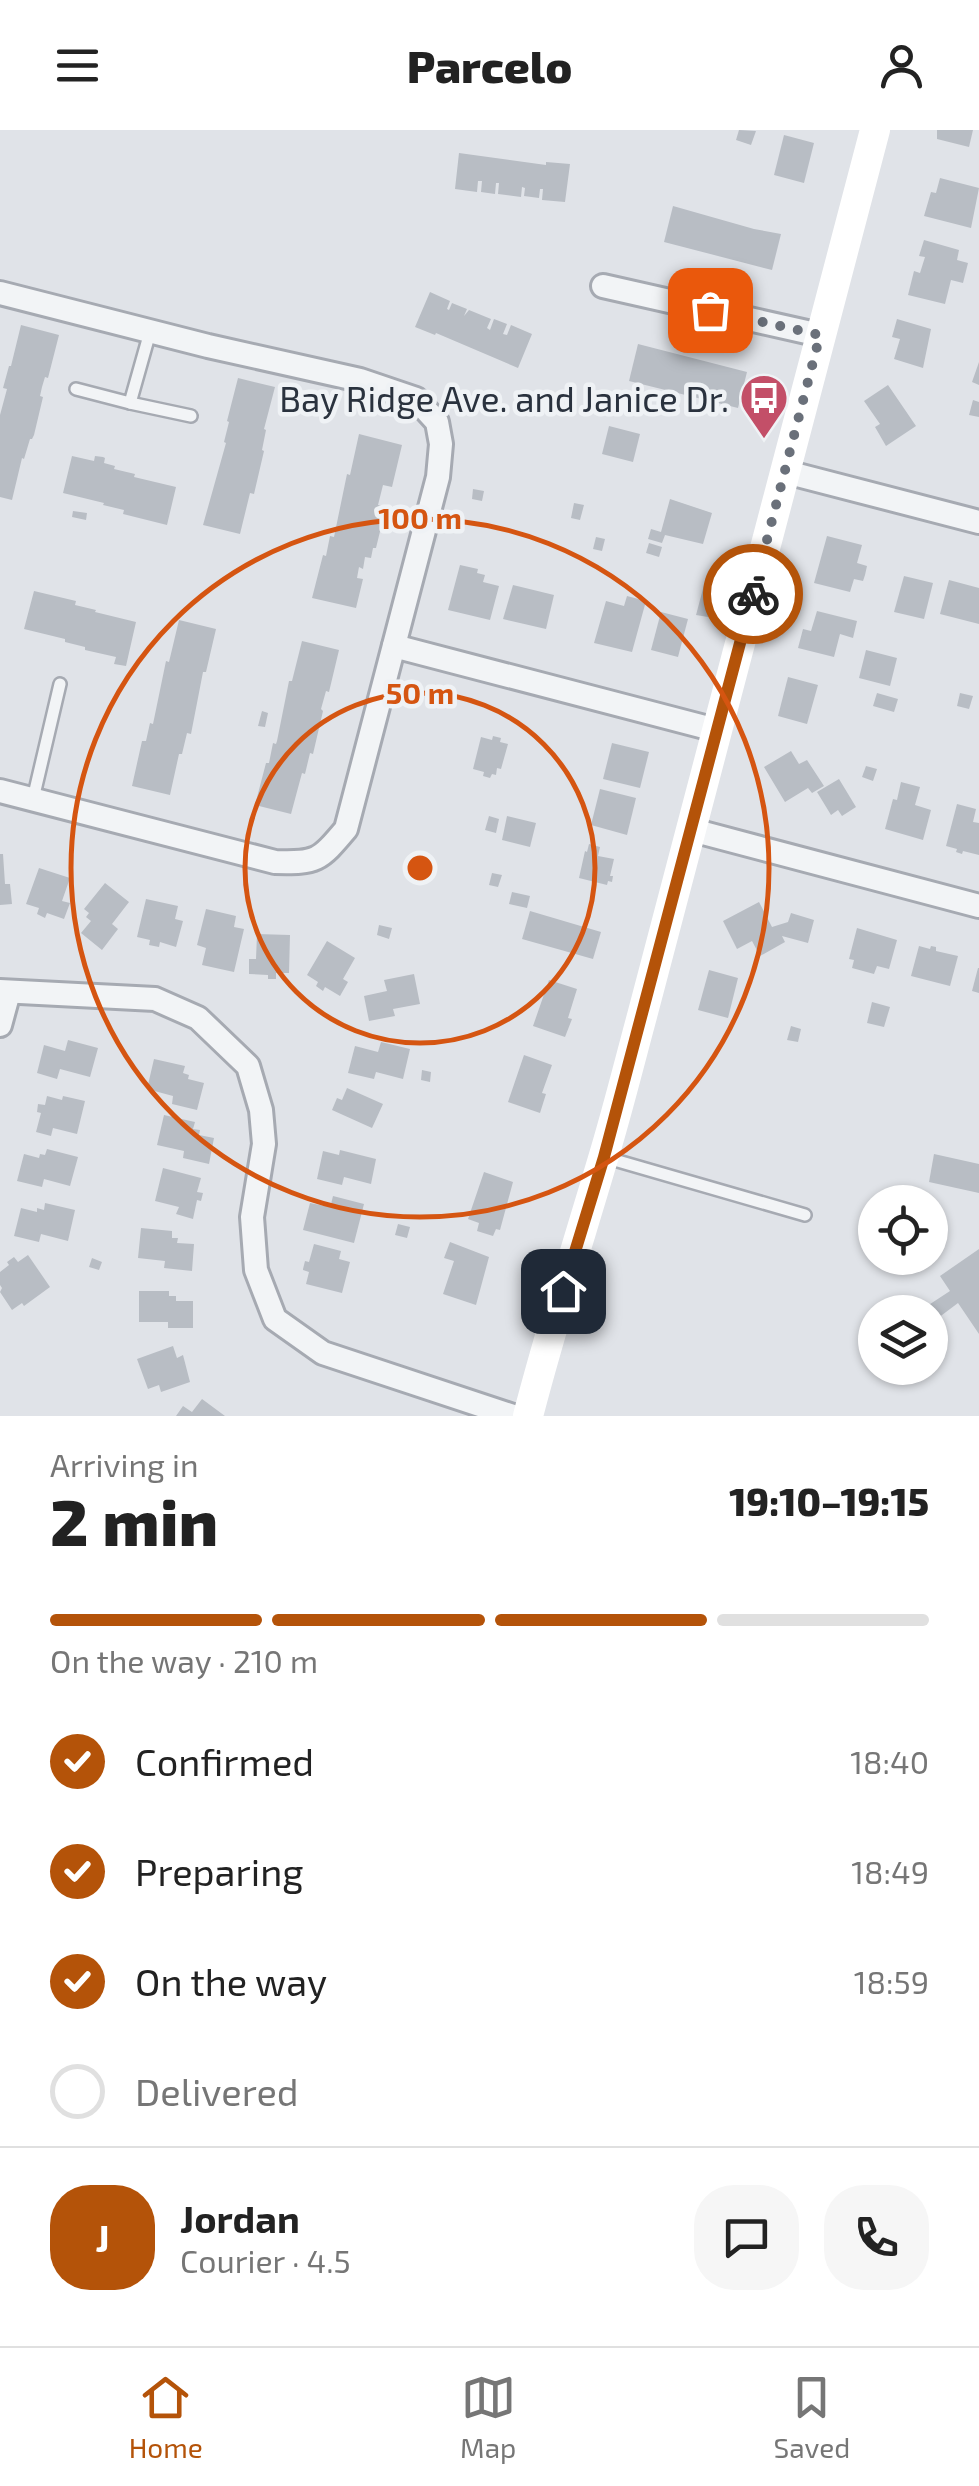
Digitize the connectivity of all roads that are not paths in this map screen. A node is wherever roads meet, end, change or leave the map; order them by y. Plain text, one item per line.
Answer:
1 (875, 130) edge
2 (603, 286) dead end
3 (0, 293) edge
4 (150, 332) junction
5 (820, 335) junction
6 (76, 389) dead end
7 (130, 402) junction
8 (191, 416) dead end
9 (786, 472) junction
10 (979, 522) edge
11 (394, 646) junction
12 (60, 684) dead end
13 (716, 730) junction
14 (0, 791) edge
15 (33, 799) junction
16 (692, 830) junction
17 (979, 906) edge
18 (4, 992) edge
19 (0, 1025) edge
20 (604, 1157) junction
21 (805, 1216) dead end
22 (513, 1416) edge
23 (528, 1416) edge

1 - 5 main road
2 - 5 street
3 - 4 street
4 - 7 lane
4 - 11 street
5 - 9 main road
6 - 7 lane
7 - 8 lane
9 - 10 street
9 - 13 main road
11 - 13 street
11 - 15 street
12 - 15 lane
13 - 16 main road
14 - 15 street
16 - 17 street
16 - 20 main road
18 - 19 street
18 - 22 street
20 - 21 lane
20 - 23 main road

